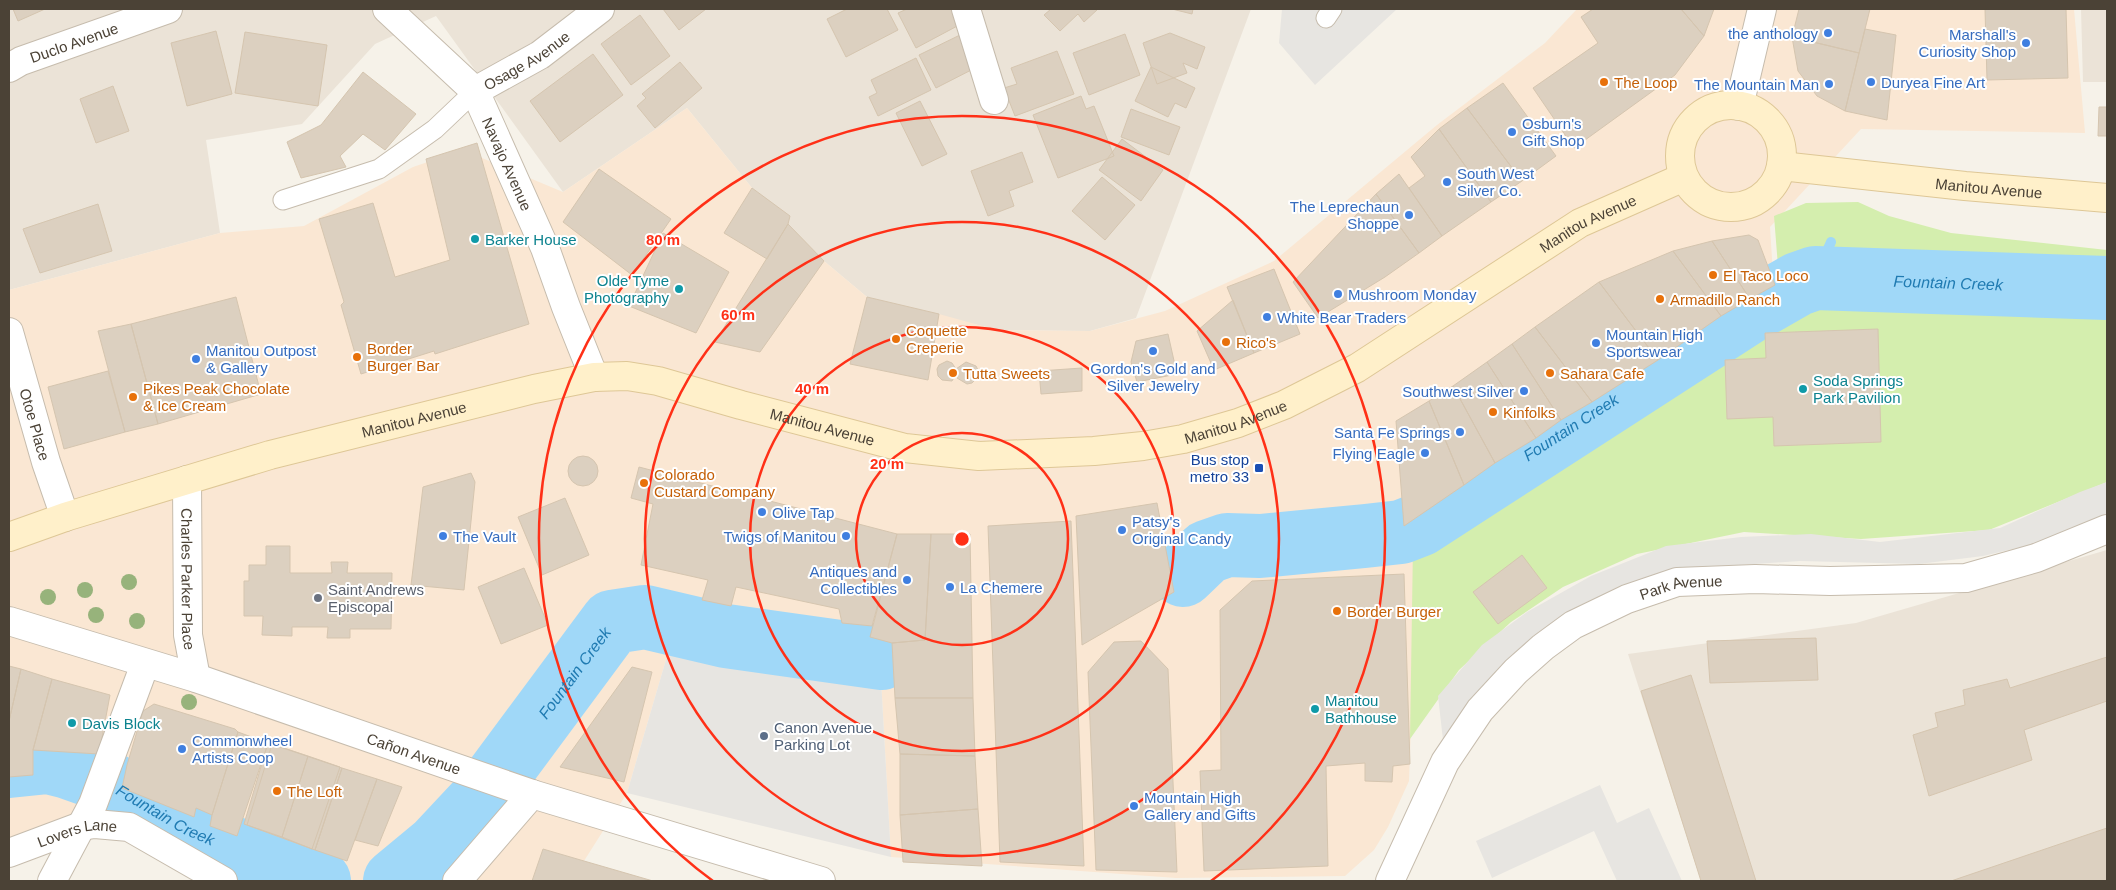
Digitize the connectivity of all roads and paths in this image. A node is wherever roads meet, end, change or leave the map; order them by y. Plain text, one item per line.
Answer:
1 (168, 9) edge
2 (387, 9) edge
3 (600, 9) edge
4 (966, 9) edge
5 (1762, 9) edge
6 (9, 68) edge
7 (476, 91) junction
8 (994, 100) dead end
9 (1740, 106) junction
10 (1781, 166) junction
11 (1684, 177) junction
12 (2107, 198) edge
13 (283, 200) dead end
14 (9, 332) edge
15 (594, 377) junction
16 (187, 480) junction
17 (65, 517) junction
18 (2107, 529) edge
19 (9, 537) edge
20 (9, 622) edge
21 (145, 664) junction
22 (196, 678) junction
23 (524, 791) junction
24 (82, 826) junction
25 (9, 853) edge
26 (52, 881) edge
27 (224, 881) edge
28 (457, 881) edge
29 (821, 881) edge
30 (1390, 881) edge

1 - 6 street, Duclo Avenue
2 - 7 street, Navajo Avenue
3 - 7 street, Osage Avenue
4 - 8 street
5 - 9 street
7 - 13 lane
7 - 15 street, Navajo Avenue
9 - 10 main road
9 - 11 main road
10 - 11 main road
10 - 12 main road, Manitou Avenue
11 - 15 main road, Manitou Avenue
14 - 17 street, Otoe Place
15 - 16 main road, Manitou Avenue
16 - 17 main road, Manitou Avenue
16 - 22 street, Charles Parker Place
17 - 19 main road, Manitou Avenue
18 - 30 street, Park Avenue
20 - 21 street, Cañon Avenue
21 - 22 street, Cañon Avenue
21 - 24 street
22 - 23 street, Cañon Avenue
23 - 28 street
23 - 29 street, Cañon Avenue
24 - 25 street, Lovers Lane
24 - 26 street
24 - 27 street, Lovers Lane

